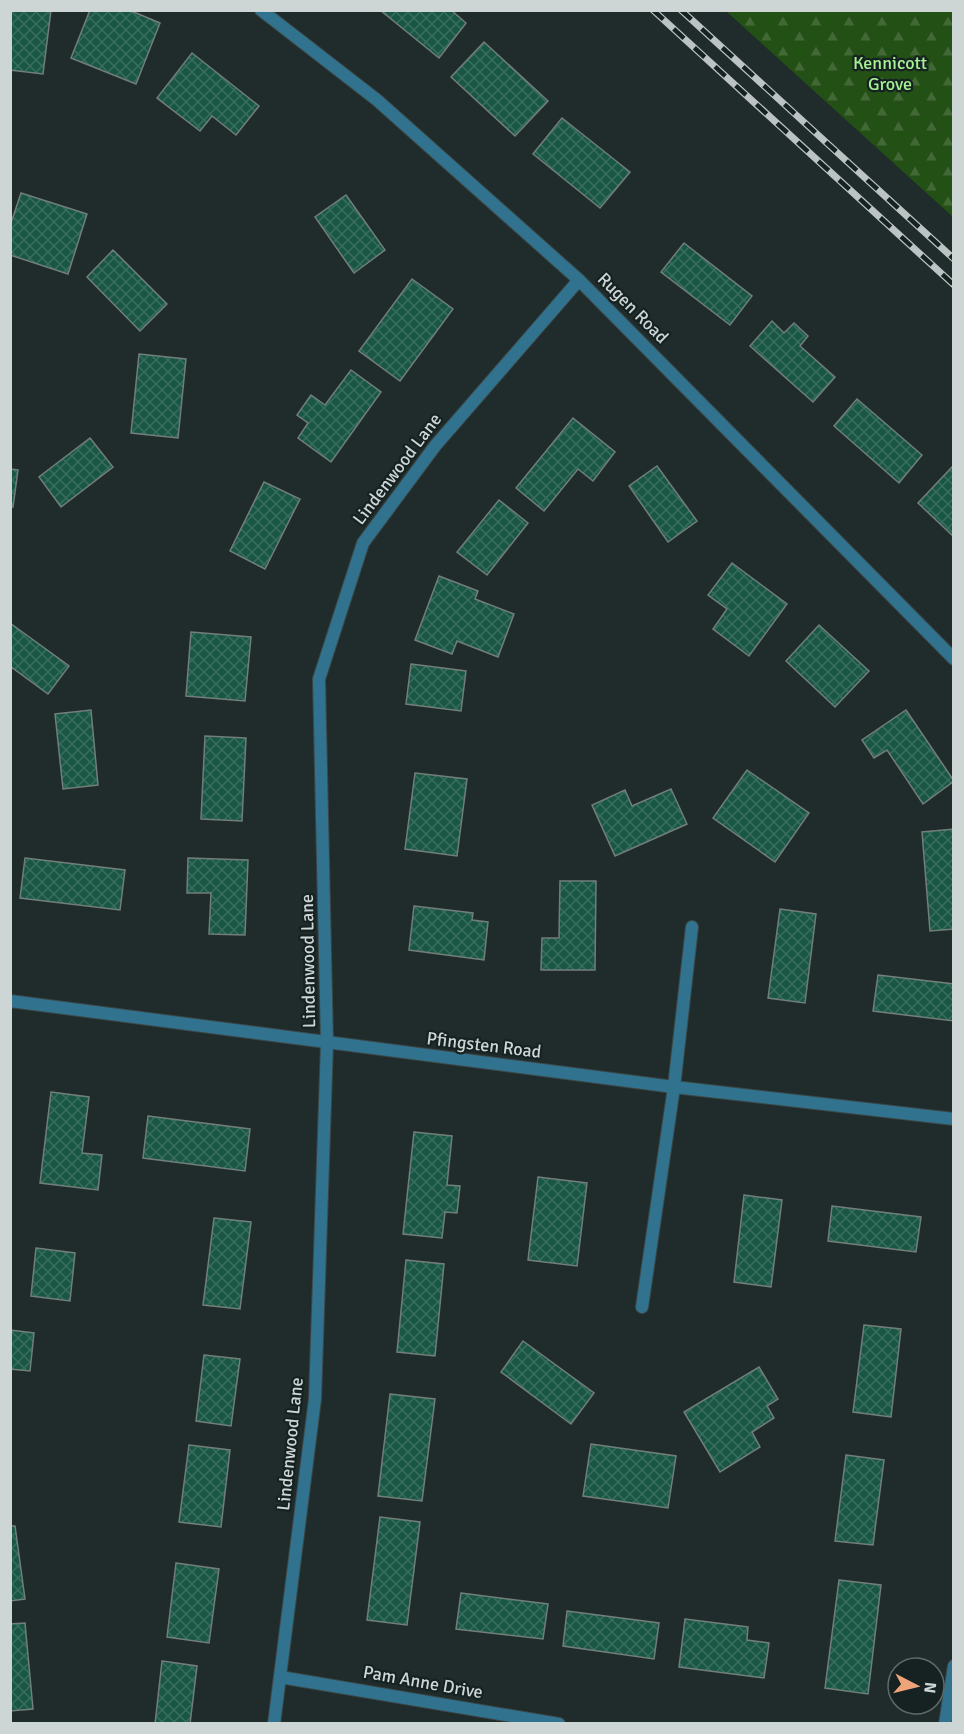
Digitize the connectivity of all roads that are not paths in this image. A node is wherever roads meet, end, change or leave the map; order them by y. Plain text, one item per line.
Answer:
1 (261, 10) edge
2 (579, 280) junction
3 (954, 659) edge
4 (692, 927) dead end
5 (10, 1001) edge
6 (327, 1042) junction
7 (674, 1087) junction
8 (954, 1119) edge
9 (642, 1307) dead end
10 (954, 1666) edge
11 (280, 1677) junction
12 (274, 1724) edge
13 (559, 1724) edge
14 (945, 1724) edge

1 - 2 street, Rugen Road
2 - 3 street, Rugen Road
2 - 6 street, Lindenwood Lane
4 - 7 street
5 - 6 street, Pfingsten Road
6 - 7 street, Pfingsten Road
6 - 11 street, Lindenwood Lane
7 - 8 street, Pfingsten Road
7 - 9 street
10 - 14 street
11 - 12 street, Lindenwood Lane
11 - 13 street, Pam Anne Drive

